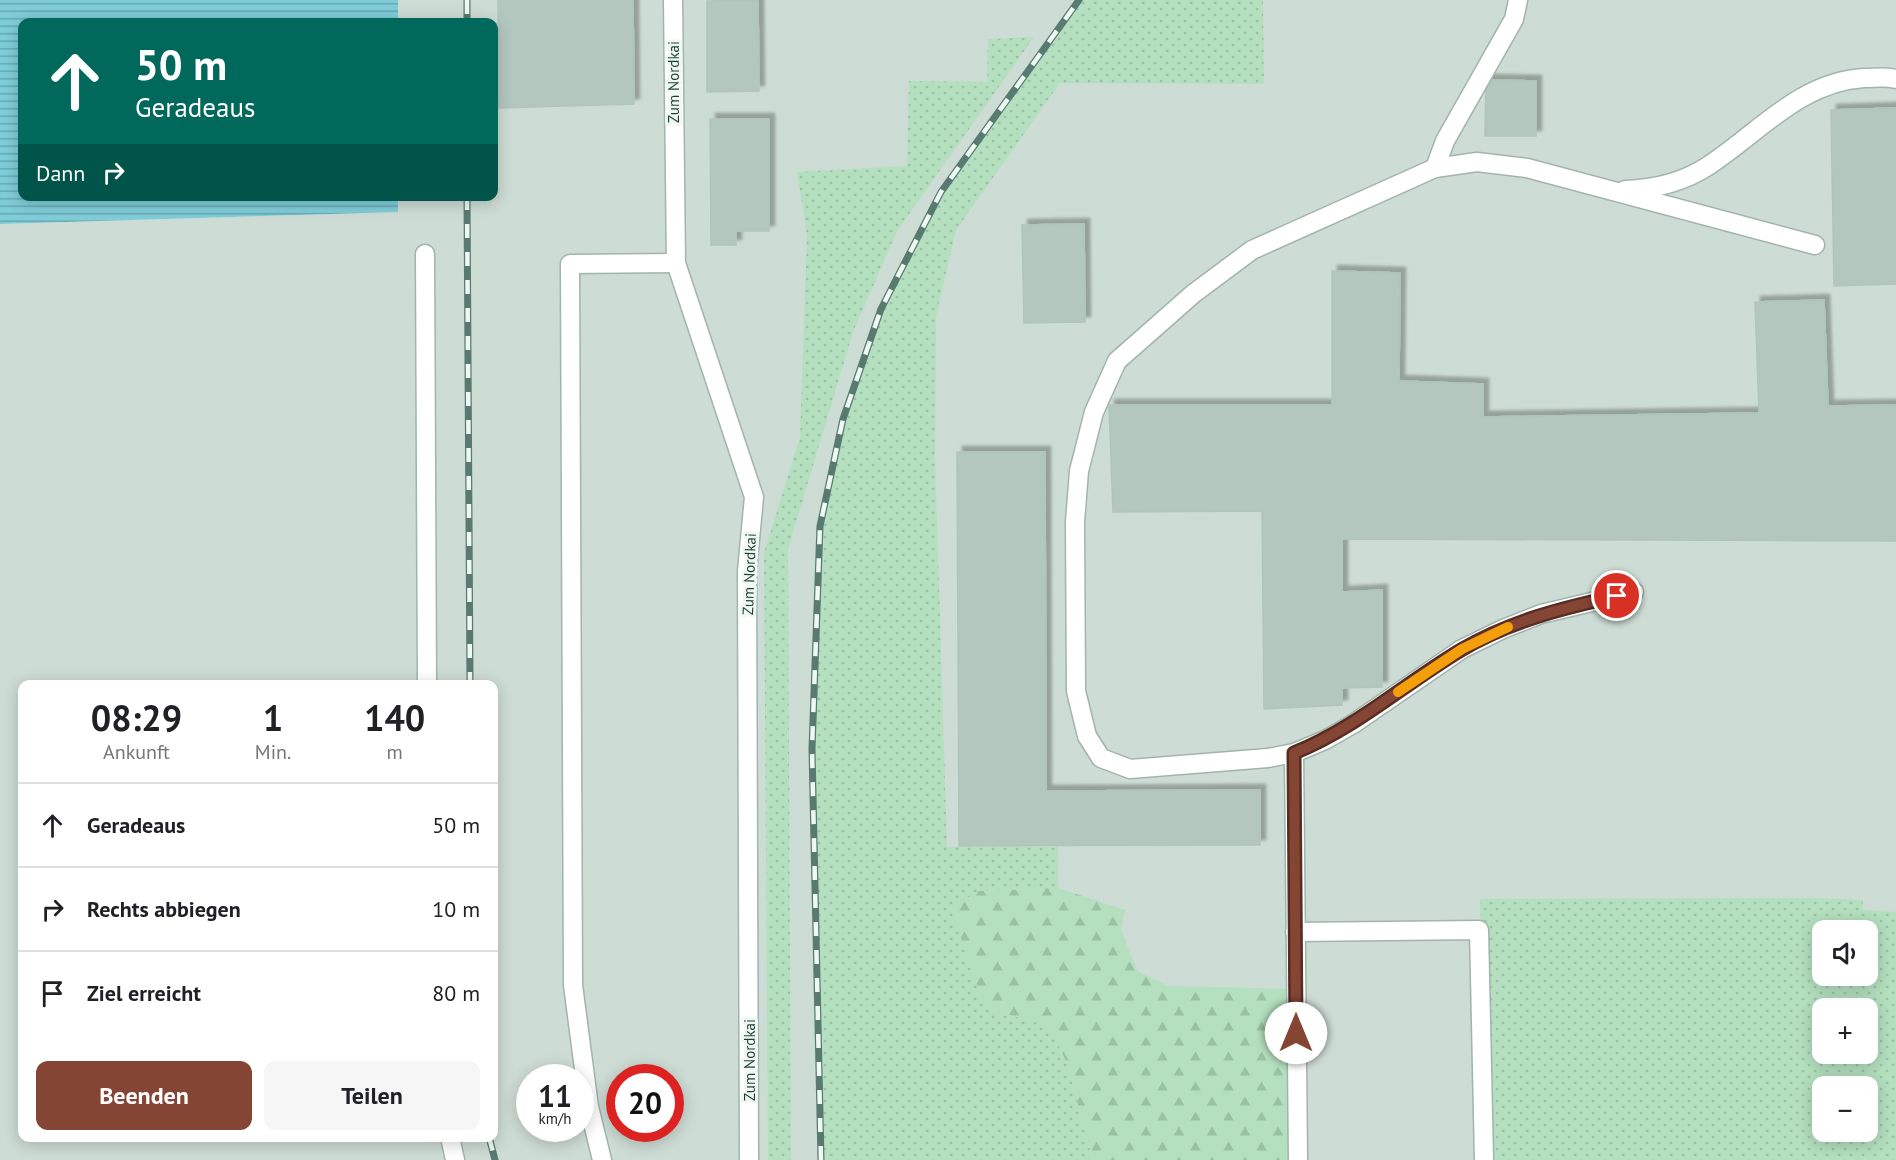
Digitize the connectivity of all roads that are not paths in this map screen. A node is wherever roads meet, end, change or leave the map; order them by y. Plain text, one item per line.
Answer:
1 (673, 0) edge
2 (1518, 0) edge
3 (1896, 79) edge
4 (1435, 168) junction
5 (1603, 190) junction
6 (1815, 245) dead end
7 (425, 254) dead end
8 (676, 262) junction
9 (1634, 592) dead end
10 (427, 680) edge
11 (1294, 753) junction
12 (1295, 932) junction
13 (451, 1142) edge
14 (455, 1160) edge
15 (602, 1160) edge
16 (749, 1160) edge
17 (1298, 1160) edge
18 (1484, 1160) edge

1 - 8 street, Zum Nordkai
2 - 4 street
3 - 5 street
4 - 5 street
4 - 11 street
5 - 6 street
7 - 10 street
8 - 15 street
8 - 16 street, Zum Nordkai
9 - 11 street
11 - 12 street
12 - 17 street
12 - 18 street
13 - 14 street

